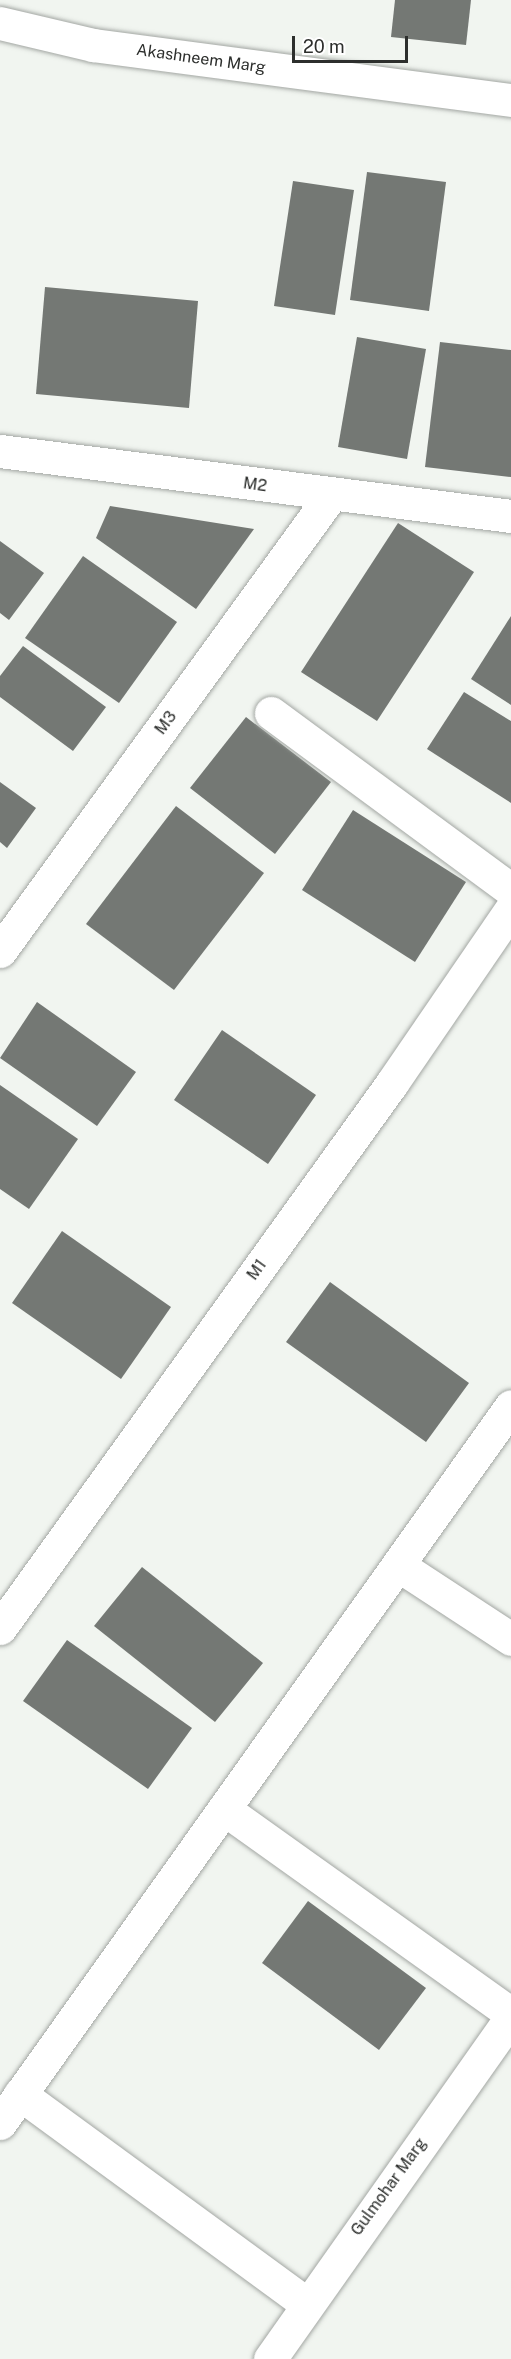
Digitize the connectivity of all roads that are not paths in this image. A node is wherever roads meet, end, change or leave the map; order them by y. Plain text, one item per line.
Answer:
1 (0, 23) edge
2 (511, 100) edge
3 (0, 451) edge
4 (331, 495) junction
5 (511, 516) edge
6 (271, 713) dead end
7 (511, 890) edge
8 (511, 909) edge
9 (0, 951) edge
10 (511, 1406) edge
11 (398, 1565) junction
12 (0, 1628) edge
13 (511, 1639) edge
14 (224, 1809) junction
15 (511, 2016) edge
16 (20, 2094) junction
17 (0, 2123) edge
18 (306, 2303) junction
19 (270, 2359) edge

1 - 2 street, Akashneem Marg
3 - 4 street, M2
4 - 5 street, M2
4 - 9 street, M3
6 - 7 street
8 - 12 street, M1
10 - 11 street
11 - 13 street
11 - 14 street
14 - 15 street
14 - 16 street
15 - 18 street, Gulmohar Marg
16 - 17 street
16 - 18 street
18 - 19 street, Gulmohar Marg

